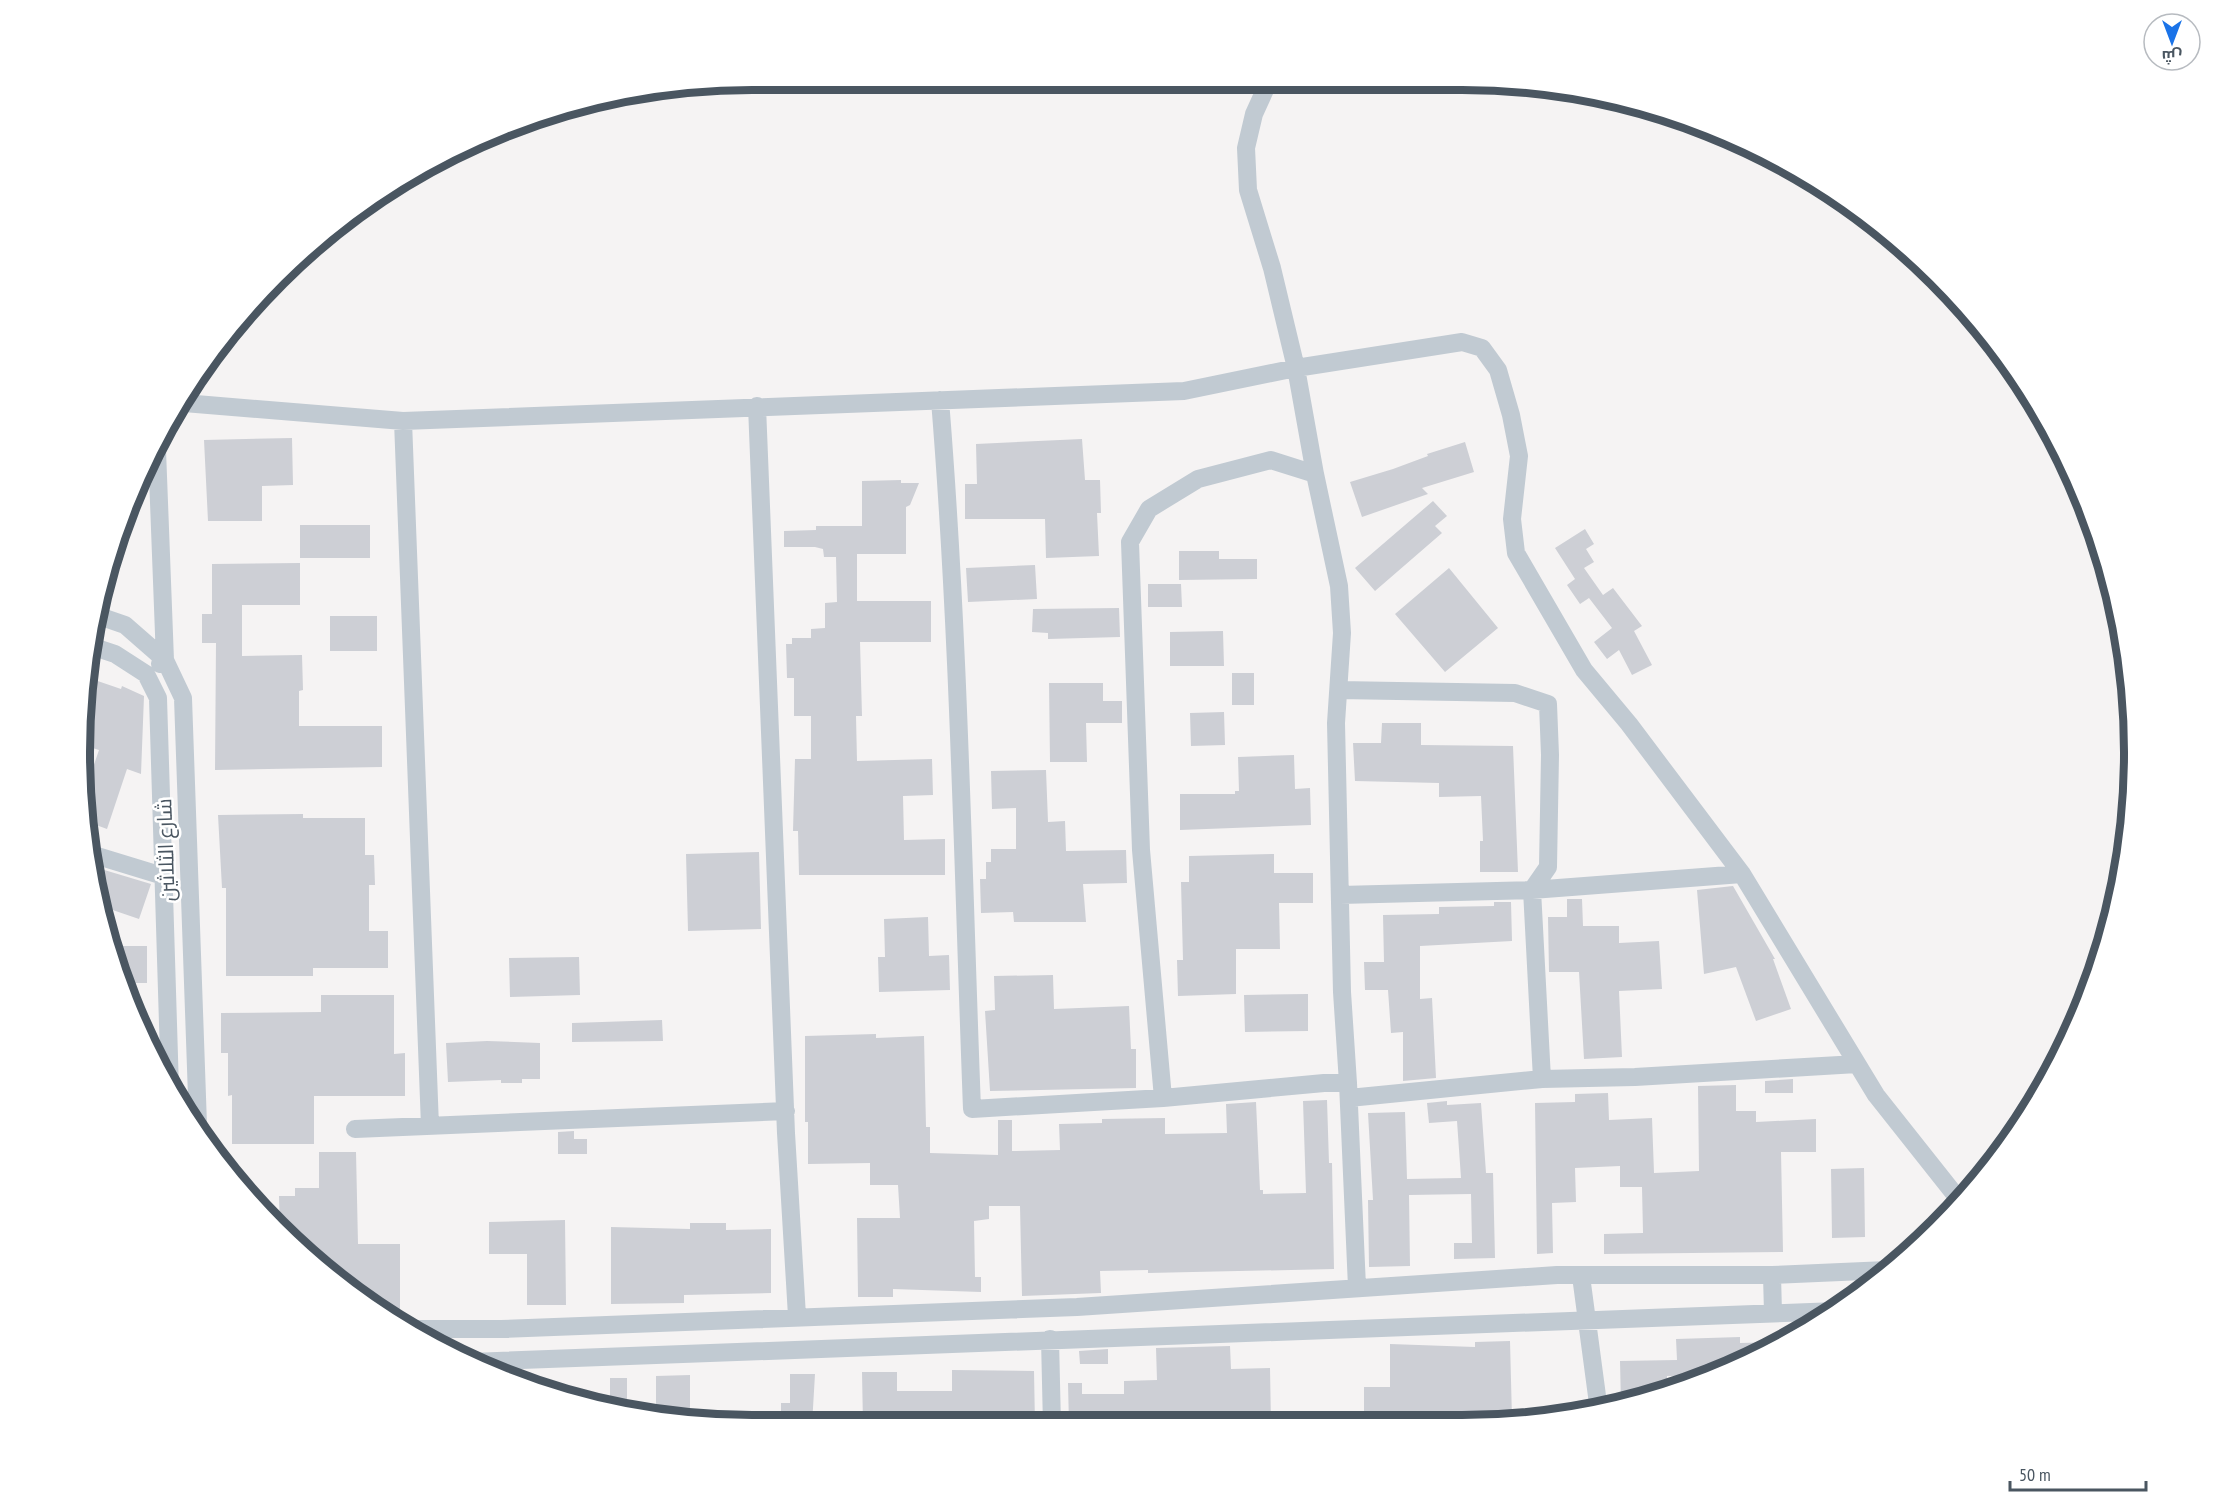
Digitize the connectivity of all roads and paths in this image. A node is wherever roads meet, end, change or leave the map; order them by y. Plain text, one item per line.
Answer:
1 (1265, 90) edge
2 (1296, 368) junction
3 (940, 400) junction
4 (190, 403) edge
5 (757, 406) junction
6 (403, 421) junction
7 (157, 460) edge
8 (1315, 474) junction
9 (104, 618) edge
10 (99, 649) edge
11 (165, 660) junction
12 (146, 675) junction
13 (1339, 690) junction
14 (99, 856) edge
15 (1742, 874) junction
16 (163, 876) junction
17 (1532, 890) junction
18 (1340, 894) junction
19 (1857, 1064) junction
20 (169, 1066) edge
21 (1542, 1080) junction
22 (1349, 1091) junction
23 (1163, 1098) junction
24 (786, 1111) junction
25 (198, 1114) edge
26 (430, 1126) junction
27 (356, 1129) dead end
28 (1955, 1194) edge
29 (1874, 1271) edge
30 (1772, 1275) junction
31 (1581, 1276) junction
32 (1357, 1287) junction
33 (1025, 1308) junction
34 (1816, 1312) edge
35 (1773, 1313) junction
36 (797, 1316) junction
37 (1589, 1320) junction
38 (426, 1329) edge
39 (1050, 1339) junction
40 (1031, 1340) junction
41 (491, 1361) edge
42 (1598, 1400) edge
43 (1053, 1415) edge

1 - 2 street
2 - 3 street
2 - 8 street
2 - 15 street
3 - 5 street
3 - 23 street
4 - 6 street
5 - 6 street
5 - 24 street
6 - 26 street
7 - 11 street
8 - 13 street
8 - 23 street
9 - 11 street, شارع الثلاثين
10 - 12 street
11 - 12 street
11 - 25 street, شارع الثلاثين
12 - 16 street, شارع الثلاثين
13 - 17 street
13 - 18 street
14 - 16 street
15 - 17 street
15 - 19 street
16 - 20 street, شارع الثلاثين
17 - 18 street
17 - 21 street
18 - 22 street
19 - 21 street
19 - 28 street
21 - 22 street
22 - 23 street
22 - 32 street
24 - 26 street
24 - 36 street
26 - 27 street
29 - 30 street
30 - 31 street
30 - 35 street
31 - 32 street
31 - 37 street
32 - 33 street
33 - 36 street
33 - 40 street
34 - 35 street
35 - 37 street
36 - 38 street
37 - 39 street
37 - 42 street
39 - 40 street
39 - 43 street
40 - 41 street

